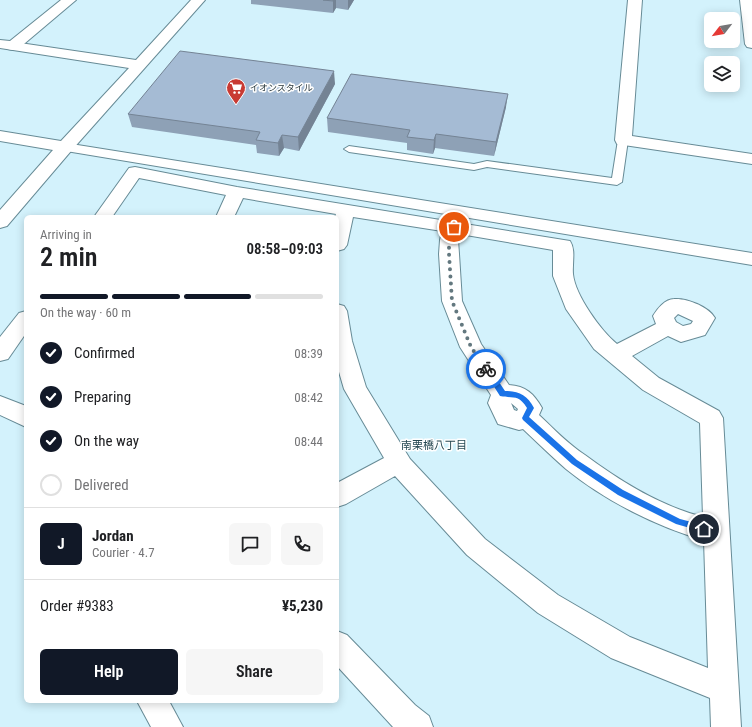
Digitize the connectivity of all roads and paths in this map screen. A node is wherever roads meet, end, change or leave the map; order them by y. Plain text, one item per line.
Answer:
1 (69, 0) edge
2 (198, 0) edge
3 (635, 0) edge
4 (747, 0) edge
5 (752, 44) edge
6 (6, 45) edge
7 (139, 65) junction
8 (0, 136) edge
9 (623, 140) junction
10 (65, 147) junction
11 (349, 149) dead end
12 (752, 159) edge
13 (237, 192) junction
14 (347, 210) junction
15 (104, 215) edge
16 (226, 215) edge
17 (0, 222) edge
18 (454, 227) junction
19 (339, 236) edge
20 (752, 259) edge
21 (24, 320) edge
22 (339, 326) edge
23 (668, 327) dead end
24 (2, 348) edge
25 (616, 354) junction
26 (0, 405) edge
27 (24, 416) edge
28 (399, 462) junction
29 (339, 495) edge
30 (716, 532) junction
31 (339, 647) edge
32 (724, 689) junction
33 (153, 703) edge
34 (168, 727) edge
35 (418, 727) edge
36 (726, 727) edge

1 - 6 street
2 - 7 street
3 - 9 street
4 - 5 street
6 - 7 street
7 - 10 street
8 - 10 street
9 - 11 lane
9 - 12 street
10 - 17 street
10 - 20 street
13 - 14 street
13 - 15 street
13 - 16 street
14 - 18 street
14 - 19 street
18 - 25 street
18 - 30 street
21 - 24 street
22 - 28 street
23 - 25 street
25 - 30 street
26 - 27 street
28 - 29 street
28 - 32 street
30 - 32 street
31 - 35 street
32 - 36 street
33 - 34 street

